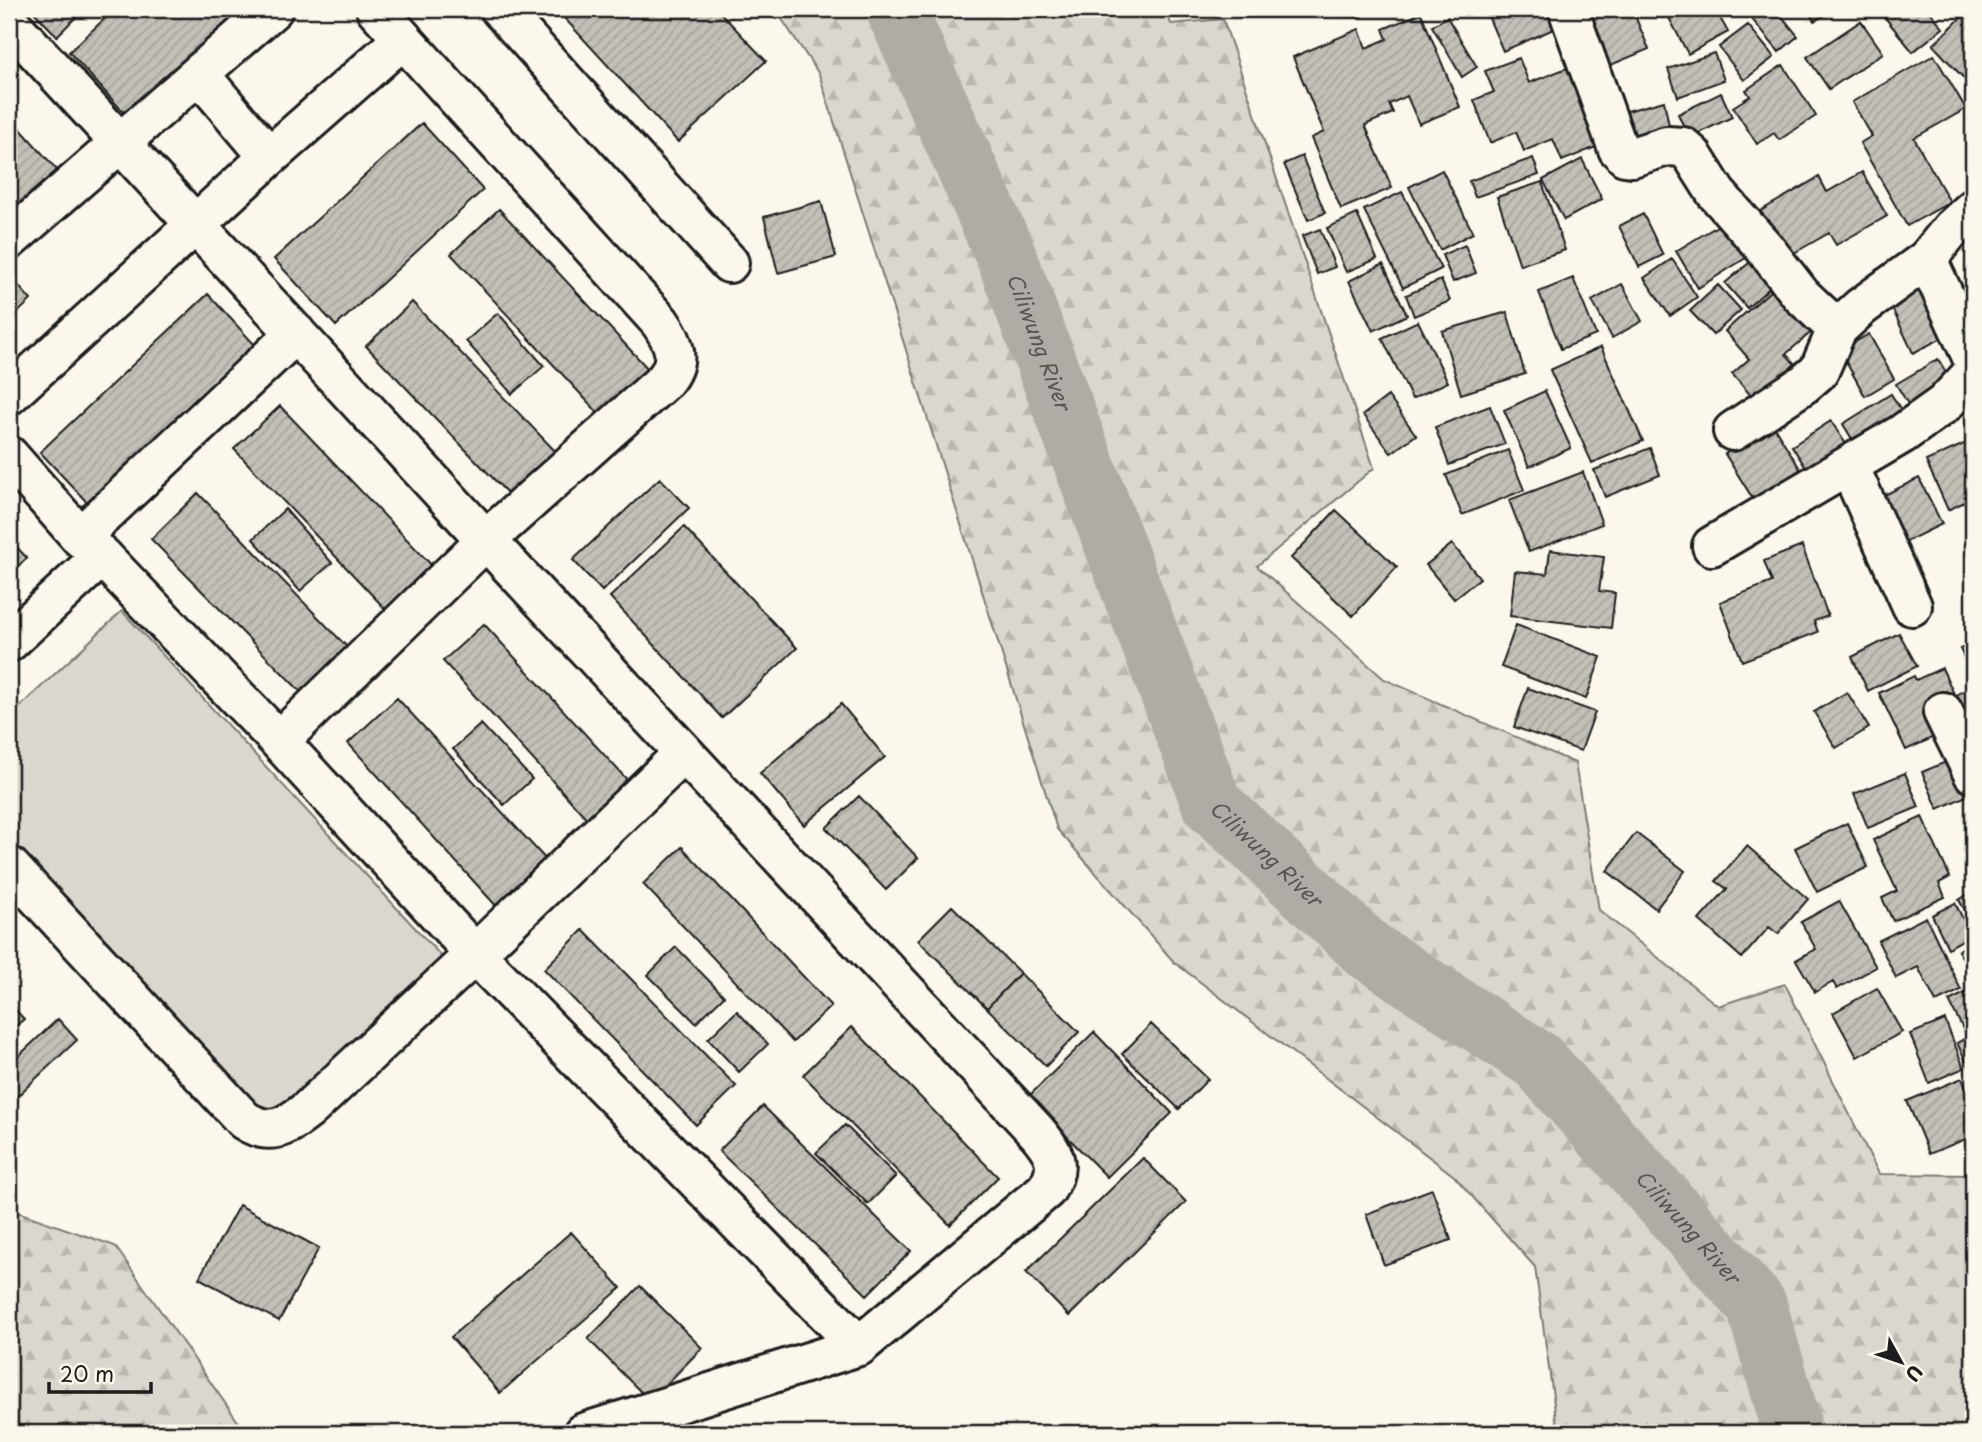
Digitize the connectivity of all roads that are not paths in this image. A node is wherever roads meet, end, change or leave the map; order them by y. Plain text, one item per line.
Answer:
1 (273, 9) edge
2 (376, 9) edge
3 (500, 9) edge
4 (1568, 9) edge
5 (9, 22) edge
6 (403, 39) junction
7 (200, 75) junction
8 (121, 144) junction
9 (270, 157) junction
10 (1973, 209) edge
11 (196, 225) junction
12 (9, 240) edge
13 (1927, 260) junction
14 (729, 263) dead end
15 (1837, 329) junction
16 (296, 333) junction
17 (1973, 359) edge
18 (1973, 373) edge
19 (9, 395) edge
20 (1733, 431) dead end
21 (9, 456) edge
22 (1849, 466) junction
23 (486, 540) junction
24 (1712, 546) dead end
25 (91, 547) junction
26 (1912, 606) dead end
27 (9, 642) edge
28 (1943, 712) dead end
29 (279, 741) junction
30 (684, 753) junction
31 (1973, 773) edge
32 (9, 866) edge
33 (475, 954) junction
34 (859, 1346) junction
35 (583, 1433) edge

1 - 7 street
2 - 6 street
3 - 14 street
4 - 15 street
5 - 8 street
6 - 9 street
6 - 23 street
7 - 8 street
7 - 9 street
8 - 11 street
8 - 12 street
9 - 11 street
10 - 13 street
11 - 16 street
11 - 19 street
13 - 15 street
13 - 17 street
15 - 20 street
16 - 23 street
16 - 25 street
18 - 22 street
21 - 25 street
22 - 24 street
22 - 26 street
23 - 29 street
23 - 30 street
25 - 27 street
25 - 29 street
28 - 31 street
29 - 33 street
30 - 33 street
30 - 34 street
32 - 33 street
33 - 34 street
34 - 35 street

